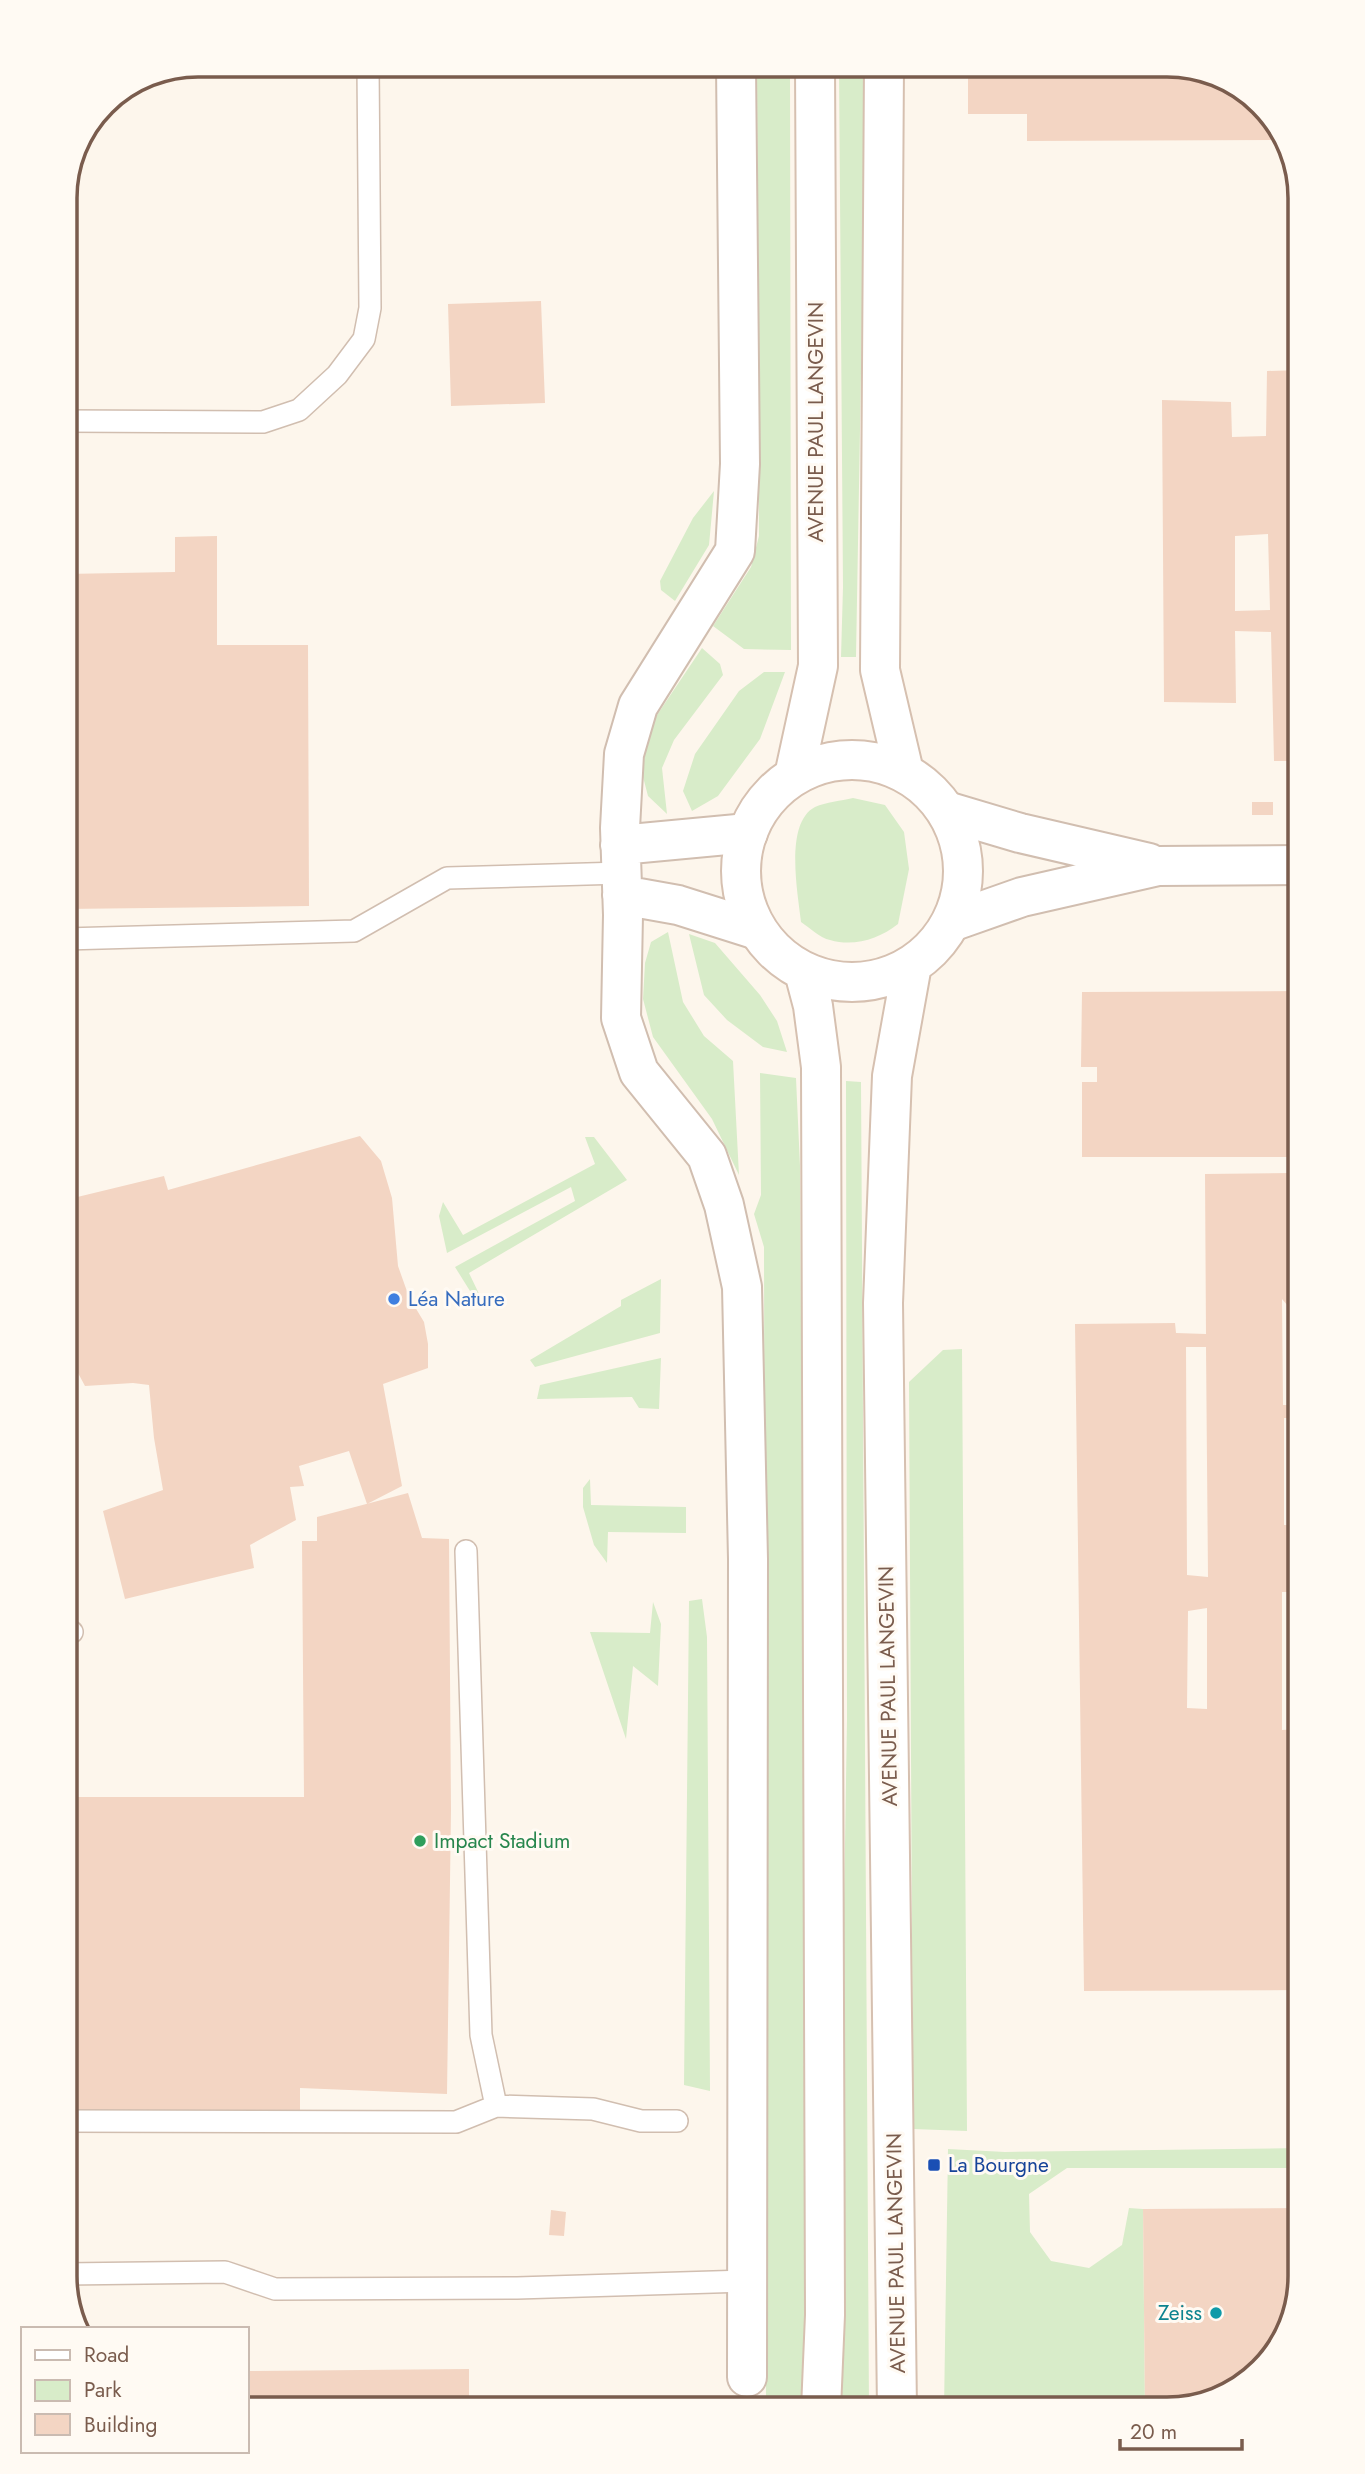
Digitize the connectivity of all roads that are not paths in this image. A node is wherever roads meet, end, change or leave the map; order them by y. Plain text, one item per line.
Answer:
1 (368, 77) edge
2 (736, 77) edge
3 (815, 77) edge
4 (884, 77) edge
5 (77, 421) edge
6 (904, 772) junction
7 (794, 776) junction
8 (946, 811) junction
9 (747, 833) junction
10 (1288, 865) edge
11 (1158, 866) junction
12 (621, 871) junction
13 (951, 922) junction
14 (758, 930) junction
15 (77, 939) edge
16 (912, 965) junction
17 (804, 972) junction
18 (466, 1551) dead end
19 (496, 2106) junction
20 (77, 2121) edge
21 (677, 2121) dead end
22 (77, 2274) edge
23 (746, 2281) junction
24 (747, 2377) dead end
25 (821, 2397) edge
26 (897, 2397) edge

1 - 5 lane
2 - 12 main road
3 - 7 main road, AVENUE PAUL LANGEVIN
4 - 6 main road
6 - 7 main road
6 - 8 main road
7 - 9 main road
8 - 11 main road
8 - 13 main road
9 - 12 main road
9 - 14 main road
10 - 11 main road
11 - 13 main road
12 - 14 main road
12 - 15 lane
12 - 23 main road
13 - 16 main road
14 - 17 main road
16 - 17 main road
16 - 26 main road, AVENUE PAUL LANGEVIN
17 - 25 main road
18 - 19 lane
19 - 20 lane
19 - 21 lane
22 - 23 lane
23 - 24 main road

